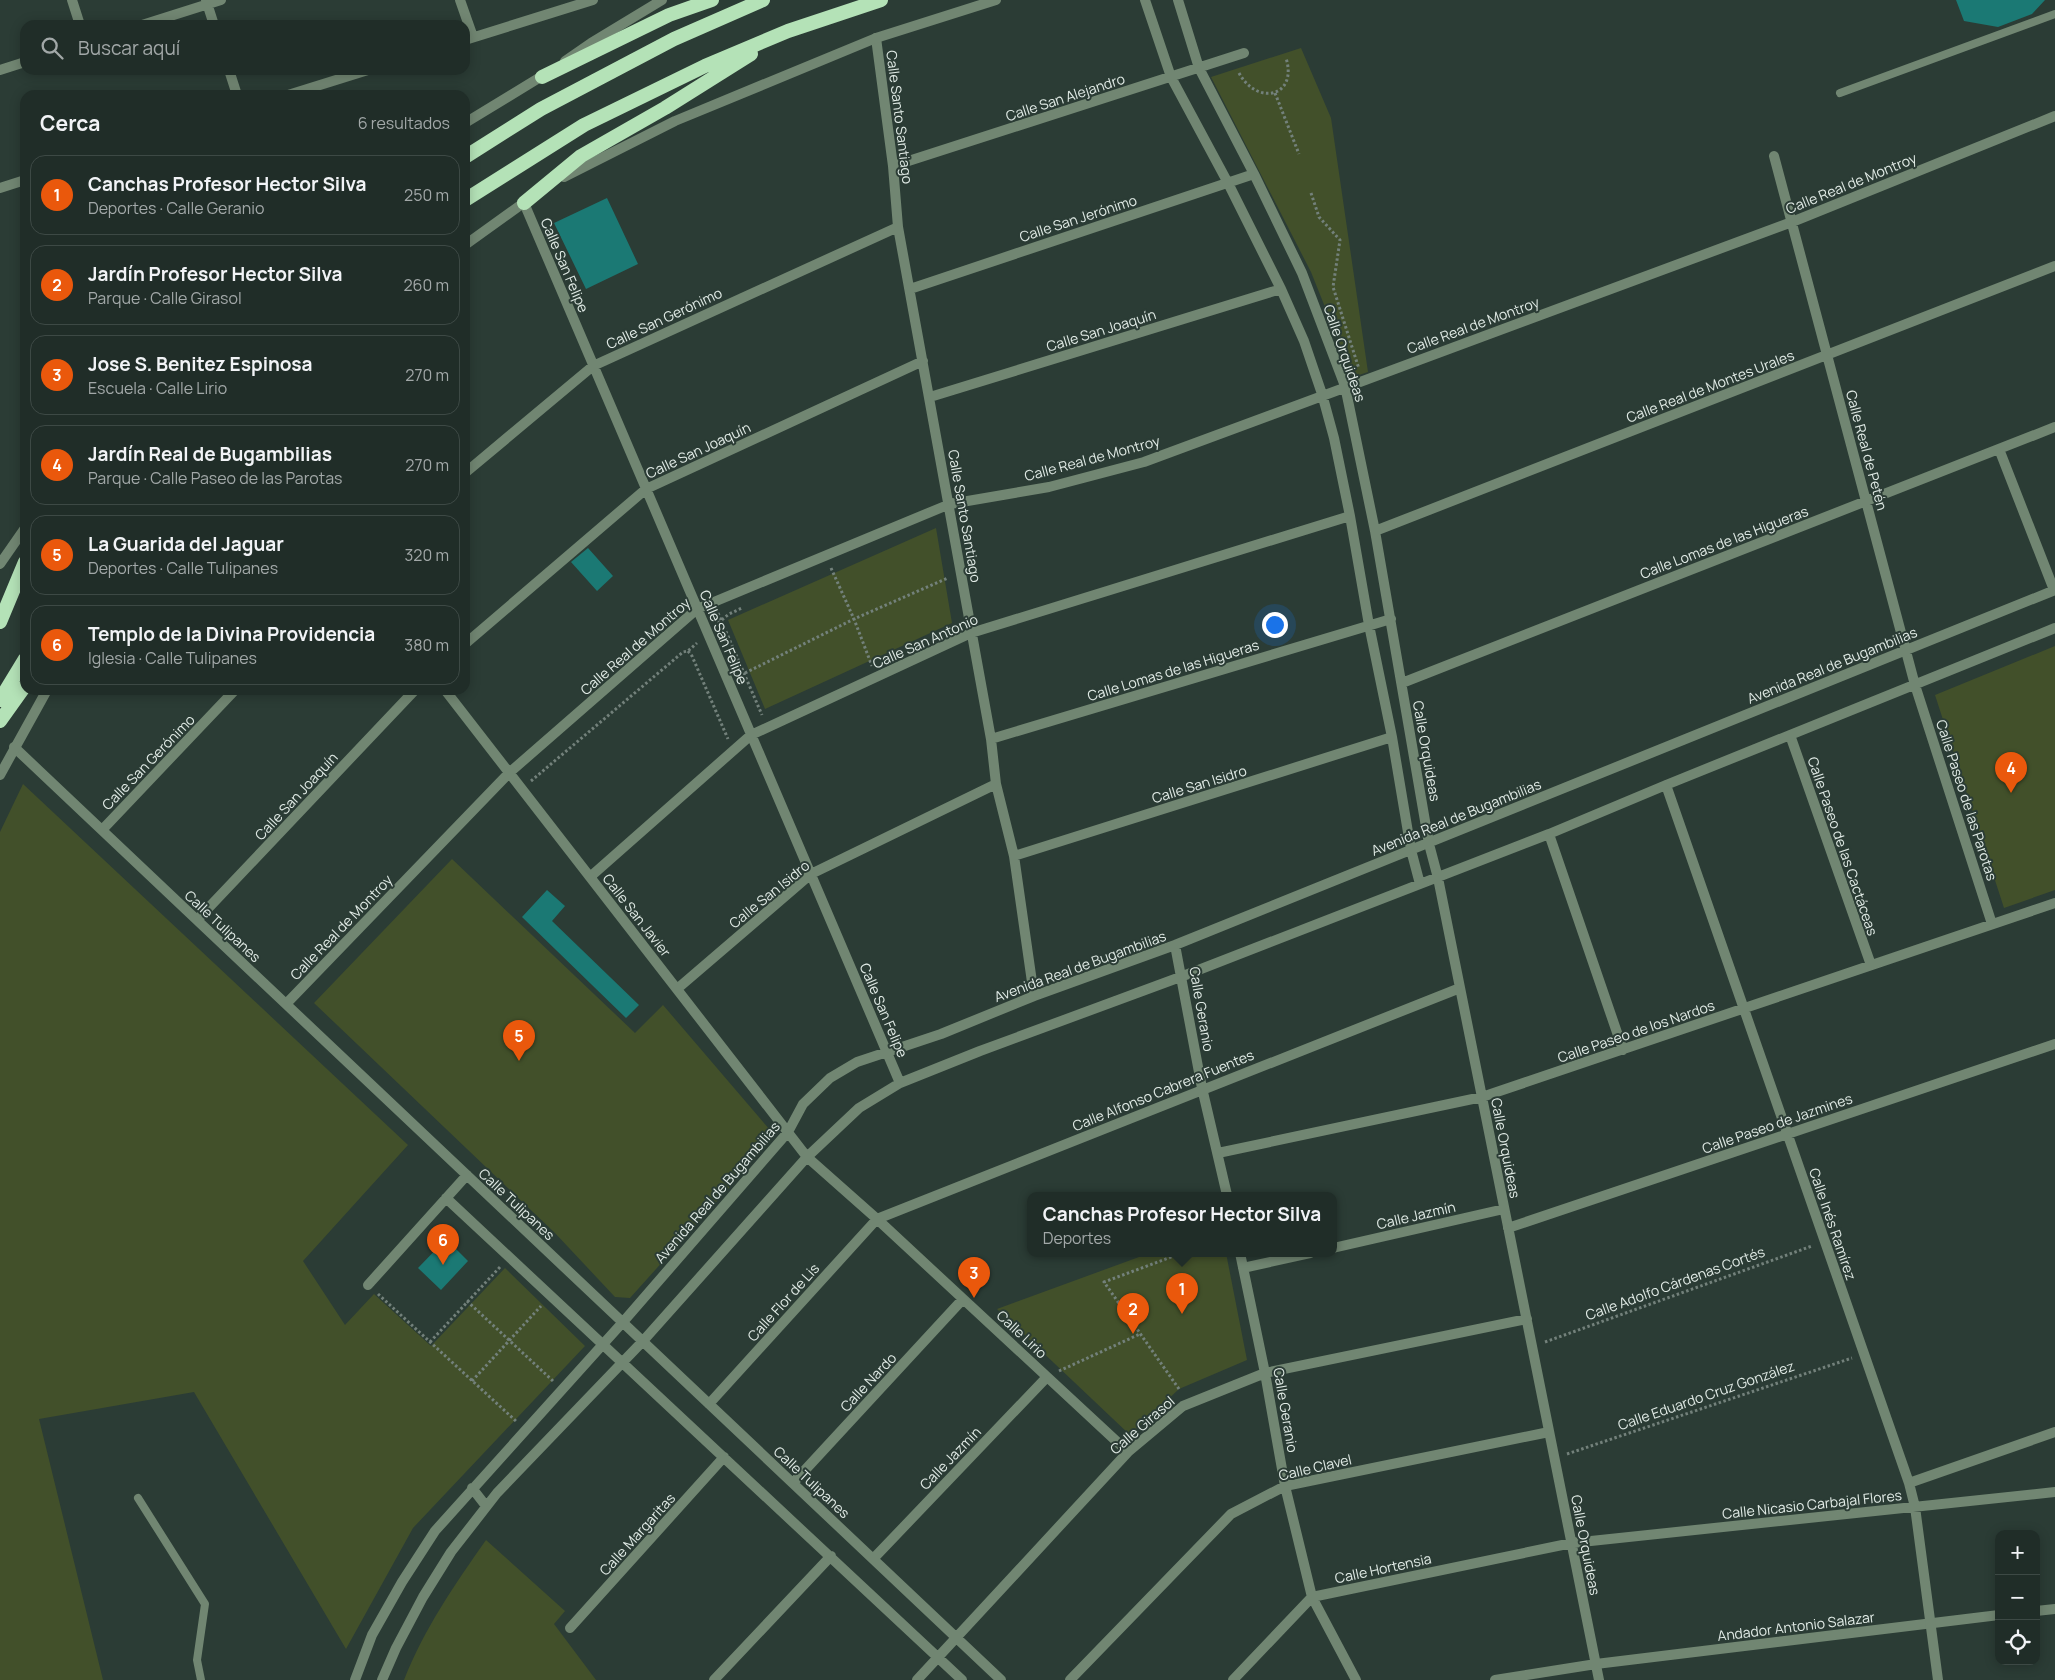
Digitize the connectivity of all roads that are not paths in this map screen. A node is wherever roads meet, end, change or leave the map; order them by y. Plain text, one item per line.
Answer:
1 (72, 0) edge
2 (221, 0) edge
3 (460, 0) edge
4 (593, 0) edge
5 (662, 0) edge
6 (712, 0) edge
7 (763, 0) edge
8 (881, 0) edge
9 (996, 0) edge
10 (1145, 0) edge
11 (1178, 0) edge
12 (207, 2) edge
13 (2055, 14) edge
14 (78, 20) edge
15 (156, 20) edge
16 (212, 20) edge
17 (465, 20) edge
18 (788, 31) junction
19 (470, 38) edge
20 (876, 38) junction
21 (1244, 53) dead end
22 (20, 64) edge
23 (1199, 68) junction
24 (0, 70) edge
25 (231, 75) edge
26 (352, 75) edge
27 (542, 77) junction
28 (1171, 77) junction
29 (235, 90) edge
30 (304, 90) edge
31 (1840, 93) dead end
32 (2055, 116) edge
33 (470, 121) edge
34 (470, 154) edge
35 (1774, 156) dead end
36 (893, 166) junction
37 (1254, 174) junction
38 (20, 182) edge
39 (1228, 183) junction
40 (0, 188) edge
41 (470, 197) edge
42 (524, 203) junction
43 (1792, 222) junction
44 (898, 227) junction
45 (470, 241) edge
46 (2055, 266) edge
47 (910, 289) junction
48 (1281, 289) junction
49 (1827, 355) junction
50 (922, 361) junction
51 (594, 366) junction
52 (1345, 386) junction
53 (1322, 394) junction
54 (930, 397) junction
55 (2055, 427) edge
56 (1999, 449) junction
57 (470, 469) edge
58 (646, 489) junction
59 (1866, 501) junction
60 (950, 504) junction
61 (1350, 516) junction
62 (1375, 531) junction
63 (20, 535) edge
64 (0, 564) edge
65 (20, 574) edge
66 (2055, 590) edge
67 (20, 594) edge
68 (697, 609) junction
69 (1391, 619) junction
70 (0, 623) edge
71 (1369, 625) junction
72 (2055, 628) edge
73 (971, 633) junction
74 (470, 640) edge
75 (1906, 650) junction
76 (20, 668) edge
77 (1402, 683) junction
78 (1915, 685) junction
79 (20, 693) edge
80 (44, 695) edge
81 (230, 695) edge
82 (410, 695) edge
83 (449, 695) edge
84 (0, 700) edge
85 (0, 721) edge
86 (751, 735) junction
87 (1790, 735) junction
88 (1392, 737) junction
89 (991, 739) junction
90 (14, 747) junction
91 (509, 773) junction
92 (0, 775) edge
93 (996, 784) junction
94 (1666, 785) junction
95 (102, 830) junction
96 (1549, 834) junction
97 (1429, 844) junction
98 (1411, 850) junction
99 (1014, 856) junction
100 (811, 874) junction
101 (590, 877) junction
102 (1438, 878) junction
103 (1420, 884) junction
104 (2055, 903) edge
105 (197, 920) junction
106 (1992, 924) junction
107 (1176, 945) junction
108 (1871, 966) junction
109 (1183, 976) junction
110 (1460, 988) junction
111 (677, 989) junction
112 (1034, 996) junction
113 (286, 1004) junction
114 (1744, 1009) junction
115 (2055, 1044) edge
116 (1623, 1050) junction
117 (887, 1053) junction
118 (900, 1083) junction
119 (1202, 1088) junction
120 (1482, 1097) junction
121 (788, 1132) junction
122 (1788, 1134) junction
123 (1218, 1153) junction
124 (807, 1158) junction
125 (467, 1175) junction
126 (1226, 1192) edge
127 (446, 1198) junction
128 (1504, 1209) junction
129 (877, 1219) junction
130 (1508, 1228) junction
131 (1337, 1247) edge
132 (1241, 1257) edge
133 (1292, 1257) edge
134 (1243, 1268) junction
135 (368, 1285) road end
136 (963, 1299) junction
137 (1527, 1319) junction
138 (623, 1322) junction
139 (643, 1341) junction
140 (603, 1344) junction
141 (622, 1363) junction
142 (1265, 1373) junction
143 (1047, 1377) junction
144 (709, 1404) junction
145 (1549, 1432) junction
146 (2055, 1432) edge
147 (1128, 1452) junction
148 (724, 1457) junction
149 (793, 1483) junction
150 (1909, 1483) junction
151 (1286, 1486) junction
152 (472, 1488) junction
153 (2055, 1492) edge
154 (138, 1498) dead end
155 (486, 1506) junction
156 (1915, 1507) junction
157 (1572, 1544) junction
158 (831, 1556) junction
159 (873, 1559) junction
160 (1312, 1597) junction
161 (2055, 1609) edge
162 (2040, 1611) edge
163 (1995, 1615) edge
164 (1932, 1622) junction
165 (570, 1628) dead end
166 (957, 1638) junction
167 (938, 1658) junction
168 (1596, 1664) junction
169 (201, 1680) edge
170 (355, 1680) edge
171 (382, 1680) edge
172 (714, 1680) edge
173 (917, 1680) edge
174 (962, 1680) edge
175 (1001, 1680) edge
176 (1070, 1680) edge
177 (1233, 1680) edge
178 (1356, 1680) edge
179 (1495, 1680) edge
180 (1599, 1680) edge
181 (1938, 1680) edge

1 - 14 street
2 - 12 street
3 - 17 street
4 - 19 street
5 - 27 street
6 - 27 highway
7 - 34 highway
8 - 18 highway
9 - 20 street
10 - 28 street
11 - 23 street, Calle Orquideas
12 - 15 street
12 - 16 street
13 - 31 lane
18 - 41 highway
18 - 42 highway
20 - 36 street, Calle Santo Santiago
20 - 42 street
21 - 23 street, Calle San Alejandro
22 - 24 street
23 - 28 street, Calle San Alejandro
23 - 37 street, Calle Orquideas
25 - 29 street
26 - 30 street
27 - 33 street
28 - 36 street, Calle San Alejandro
28 - 39 street
32 - 43 street, Calle Real de Montroy
35 - 43 street, Calle Real de Petén
36 - 44 street, Calle Santo Santiago
37 - 39 street, Calle San Jerónimo
37 - 52 street, Calle Orquideas
38 - 40 street
39 - 47 street, Calle San Jerónimo
39 - 48 street
42 - 45 street
42 - 51 street, Calle San Felipe
43 - 49 street, Calle Real de Petén
43 - 52 street, Calle Real de Montroy
44 - 47 street, Calle Santo Santiago
44 - 51 street, Calle San Gerónimo
46 - 49 street, Calle Real de Montes Urales
47 - 50 street, Calle Santo Santiago
48 - 53 street
48 - 54 street, Calle San Joaquín
49 - 59 street, Calle Real de Petén
49 - 62 street, Calle Real de Montes Urales
50 - 54 street, Calle Santo Santiago
50 - 58 street, Calle San Joaquín
51 - 57 street, Calle San Gerónimo
51 - 58 street, Calle San Felipe
52 - 53 street, Calle Real de Montroy
52 - 62 street, Calle Orquideas
53 - 60 street, Calle Real de Montroy
53 - 61 street
54 - 60 street, Calle Santo Santiago
55 - 56 street, Calle Lomas de las Higueras
56 - 59 street, Calle Lomas de las Higueras
56 - 66 street
58 - 68 street, Calle San Felipe
58 - 74 street, Calle San Joaquín
59 - 75 street, Calle Real de Petén
59 - 77 street, Calle Lomas de las Higueras
60 - 68 street, Calle Real de Montroy
60 - 73 street, Calle Santo Santiago
61 - 71 street
61 - 73 street, Calle San Antonio
62 - 69 street, Calle Orquideas
63 - 64 street
65 - 70 highway
66 - 75 street, Avenida Real de Bugambilias
67 - 70 highway
68 - 86 street, Calle San Felipe
68 - 91 street, Calle Real de Montroy
69 - 71 street, Calle Lomas de las Higueras
69 - 77 street, Calle Orquideas
71 - 88 street
71 - 89 street, Calle Lomas de las Higueras
72 - 78 street
73 - 86 street, Calle San Antonio
73 - 89 street, Calle Santo Santiago
75 - 78 street, Calle Real de Petén
75 - 97 street, Avenida Real de Bugambilias
76 - 84 highway
77 - 97 street, Calle Orquideas
78 - 87 street
78 - 106 street, Calle Paseo de las Parotas
79 - 85 highway
80 - 90 street
81 - 95 street, Calle San Gerónimo
82 - 105 street, Calle San Joaquín
83 - 91 street, Calle San Javier
86 - 100 street, Calle San Felipe
86 - 101 street, Calle San Antonio
87 - 94 street
87 - 108 street, Calle Paseo de las Cactáceas
88 - 98 street
88 - 99 street, Calle San Isidro
89 - 93 street, Calle Santo Santiago
90 - 92 street
90 - 95 street, Calle Tulipanes
91 - 101 street, Calle San Javier
91 - 113 street, Calle Real de Montroy
93 - 99 street, Calle Santo Santiago
93 - 100 street, Calle San Isidro
94 - 96 street
94 - 114 street, Calle Inés Ramírez
95 - 105 street, Calle Tulipanes
96 - 102 street
96 - 116 street
97 - 98 street, Avenida Real de Bugambilias
97 - 102 street, Calle Orquideas
98 - 103 street
98 - 107 street, Avenida Real de Bugambilias
99 - 112 street, Calle Santo Santiago
100 - 111 street, Calle San Isidro
100 - 117 street, Calle San Felipe
101 - 111 street, Calle San Javier
102 - 103 street
102 - 110 street, Calle Orquideas
103 - 109 street
104 - 106 street, Calle Paseo de los Nardos
105 - 113 street, Calle Tulipanes
106 - 108 street, Calle Paseo de los Nardos
107 - 109 street, Calle Geranio
107 - 112 street, Avenida Real de Bugambilias
108 - 114 street, Calle Paseo de los Nardos
109 - 118 street
109 - 119 street, Calle Geranio
110 - 119 street, Calle Alfonso Cabrera Fuentes
110 - 120 street, Calle Orquideas
111 - 121 street, Calle San Javier
112 - 117 street, Avenida Real de Bugambilias
113 - 125 street, Calle Tulipanes
114 - 116 street, Calle Paseo de los Nardos
114 - 122 street, Calle Inés Ramírez
115 - 122 street, Calle Paseo de Jazmines
116 - 120 street, Calle Paseo de los Nardos
117 - 118 street, Calle San Felipe
117 - 121 street, Avenida Real de Bugambilias
118 - 124 street
119 - 123 street, Calle Geranio
119 - 129 street, Calle Alfonso Cabrera Fuentes
120 - 123 street, Calle Paseo de los Nardos
120 - 128 street, Calle Orquideas
121 - 124 street, Calle San Javier
121 - 138 street, Avenida Real de Bugambilias
122 - 130 street, Calle Paseo de Jazmines
122 - 150 street, Calle Inés Ramírez
123 - 126 street, Calle Geranio
124 - 129 street, Calle Lirio
124 - 139 street
125 - 127 street
125 - 138 street, Calle Tulipanes
127 - 135 street
127 - 140 street
128 - 130 street, Calle Orquideas
128 - 131 street, Calle Jazmín
129 - 136 street, Calle Lirio
129 - 144 street, Calle Flor de Lis
130 - 137 street, Calle Orquideas
132 - 134 street, Calle Geranio
133 - 134 street
134 - 142 street, Calle Geranio
136 - 143 street, Calle Lirio
136 - 149 street, Calle Nardo
137 - 142 street, Calle Girasol
137 - 145 street, Calle Orquideas
138 - 139 street, Calle Tulipanes
138 - 140 street, Avenida Real de Bugambilias
139 - 141 street
139 - 144 street, Calle Tulipanes
140 - 141 street
140 - 152 street, Avenida Real de Bugambilias
141 - 148 street
141 - 155 street
142 - 147 street, Calle Girasol
142 - 151 street, Calle Geranio
143 - 147 street, Calle Lirio
143 - 159 street, Calle Jazmín
144 - 149 street, Calle Tulipanes
145 - 151 street, Calle Clavel
145 - 157 street, Calle Orquideas
146 - 150 street
147 - 166 street, Calle Girasol
148 - 158 street
148 - 165 street, Calle Margaritas
149 - 159 street, Calle Tulipanes
150 - 156 street, Calle Inés Ramírez
151 - 160 street, Calle Geranio
151 - 176 street, Calle Clavel
152 - 155 street
152 - 170 street, Avenida Real de Bugambilias
153 - 156 street, Calle Nicasio Carbajal Flores
154 - 169 lane
155 - 171 street
156 - 157 street, Calle Nicasio Carbajal Flores
156 - 164 street, Calle Inés Ramírez
157 - 160 street, Calle Hortensia
157 - 168 street, Calle Orquideas
158 - 167 street
158 - 172 street
159 - 166 street, Calle Tulipanes
160 - 177 street
160 - 178 street, Calle Geranio
161 - 162 street
163 - 164 street, Andador Antonio Salazar
164 - 168 street, Andador Antonio Salazar
164 - 181 street, Calle Inés Ramírez
166 - 167 street, Calle Girasol
166 - 175 street, Calle Tulipanes
167 - 173 street, Calle Girasol
167 - 174 street
168 - 179 street, Andador Antonio Salazar
168 - 180 street, Calle Orquideas

